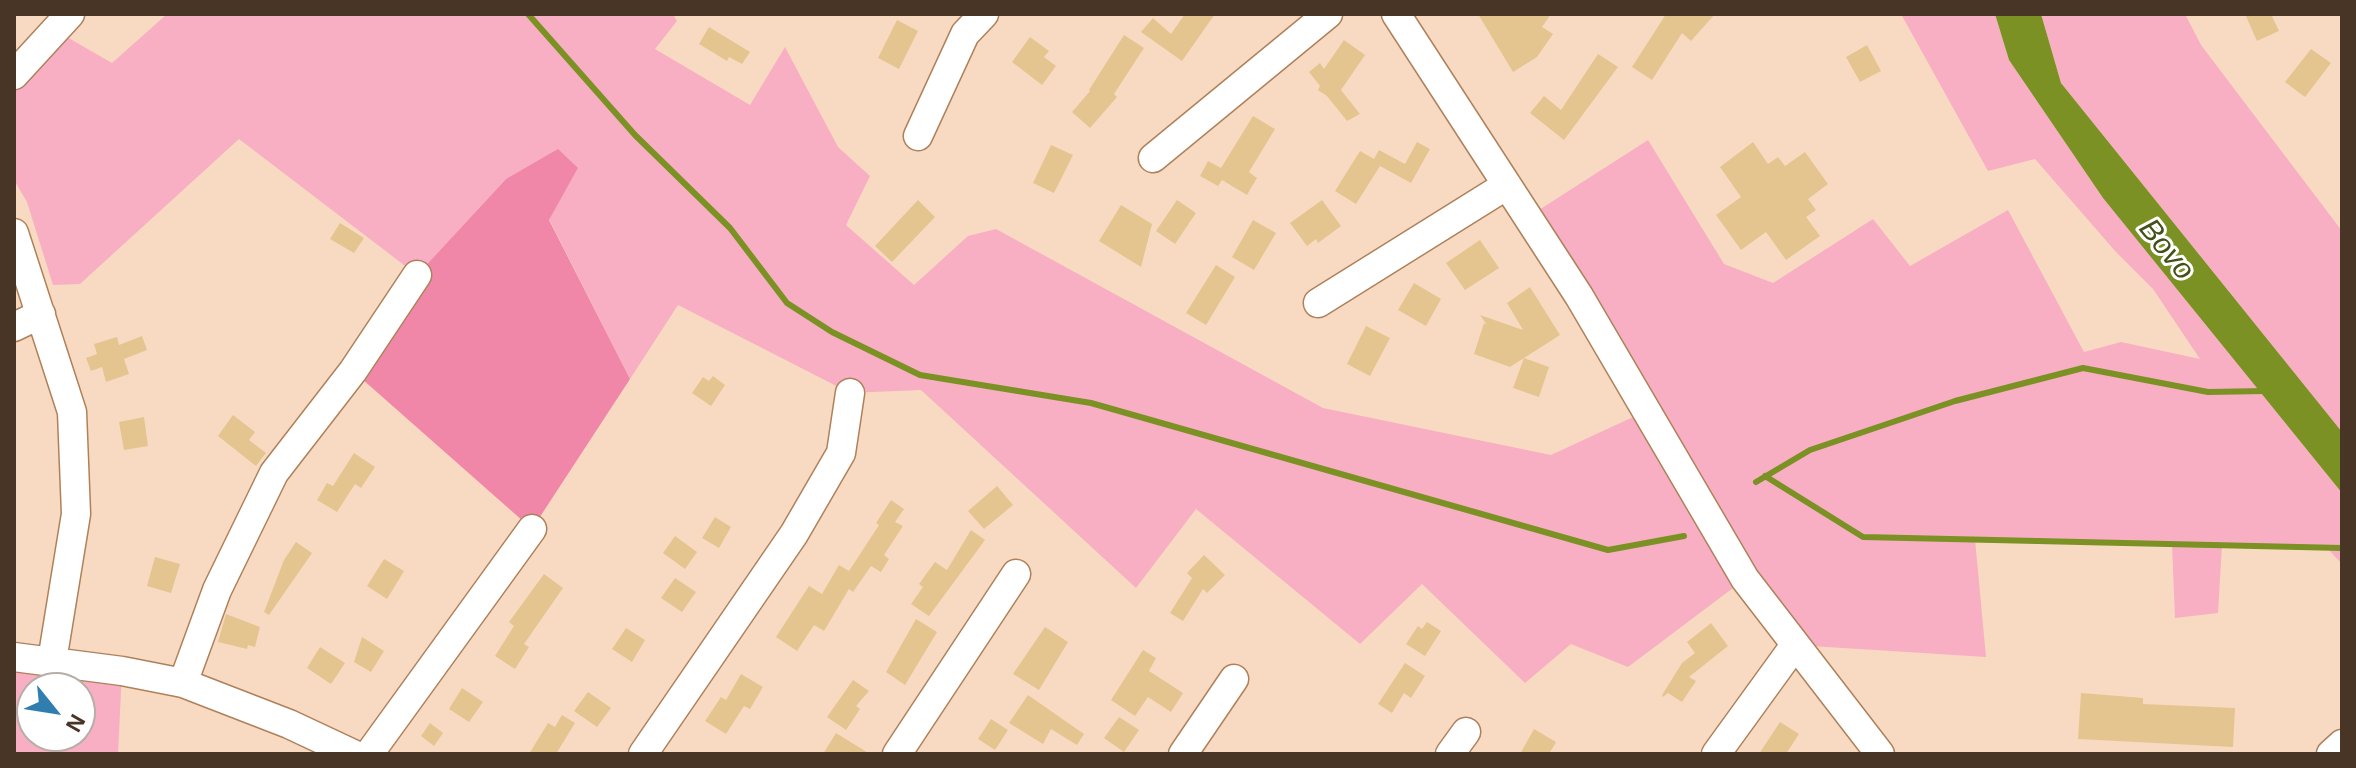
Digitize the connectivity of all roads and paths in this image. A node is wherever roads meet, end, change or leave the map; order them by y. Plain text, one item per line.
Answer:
1 (70, 14) edge
2 (984, 14) edge
3 (1328, 14) edge
4 (1396, 14) edge
5 (14, 75) edge
6 (918, 136) dead end
7 (1153, 158) dead end
8 (1507, 185) junction
9 (14, 233) edge
10 (417, 275) dead end
11 (1318, 303) dead end
12 (41, 314) junction
13 (14, 327) edge
14 (850, 393) dead end
15 (532, 529) dead end
16 (1016, 574) dead end
17 (1795, 645) junction
18 (14, 657) edge
19 (52, 661) junction
20 (1234, 679) dead end
21 (183, 683) junction
22 (2342, 744) edge
23 (353, 754) edge
24 (369, 754) edge
25 (643, 754) edge
26 (897, 754) edge
27 (1183, 754) edge
28 (1716, 754) edge
29 (1880, 754) edge
30 (2331, 754) edge

1 - 5 street
2 - 6 street
3 - 7 street
4 - 8 street
8 - 11 street
8 - 17 street
9 - 12 street
10 - 21 street
12 - 13 street
12 - 19 street
14 - 25 street
15 - 24 street
16 - 26 street
17 - 28 street
17 - 29 street
18 - 19 street
19 - 21 street
20 - 27 street
21 - 23 street
22 - 30 street

